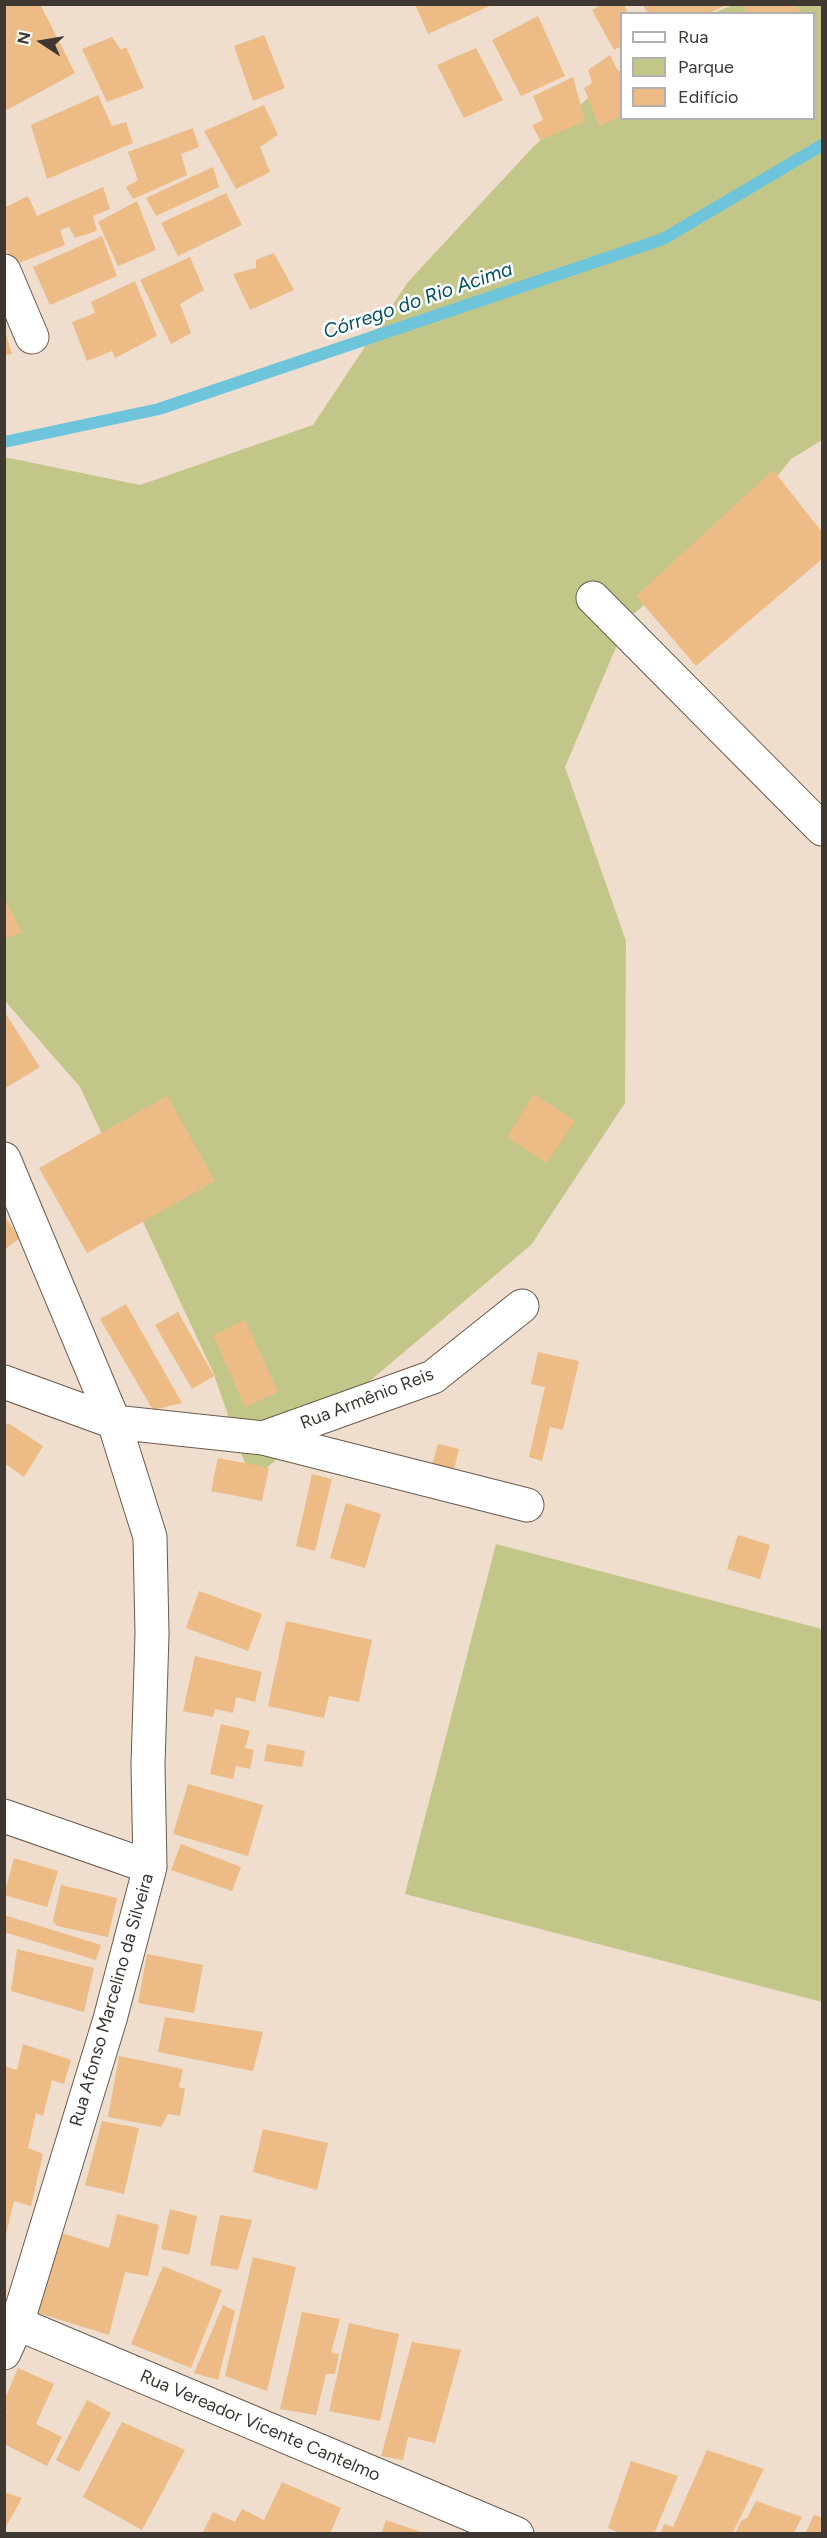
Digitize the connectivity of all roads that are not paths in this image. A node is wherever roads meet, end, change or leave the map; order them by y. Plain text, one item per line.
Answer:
1 (4, 271) edge
2 (32, 337) dead end
3 (593, 598) dead end
4 (822, 829) edge
5 (4, 1159) edge
6 (522, 1306) dead end
7 (4, 1382) edge
8 (114, 1422) junction
9 (263, 1438) junction
10 (527, 1505) dead end
11 (4, 1816) edge
12 (150, 1867) junction
13 (9, 2332) edge
14 (517, 2534) edge

1 - 2 street
3 - 4 street
5 - 8 street, Rua Afonso Marcelino da Silveira
6 - 9 street, Rua Armênio Reis
7 - 8 street, Rua Armênio Reis
8 - 9 street, Rua Armênio Reis
8 - 12 street, Rua Afonso Marcelino da Silveira
9 - 10 street, Rua Armênio Reis
11 - 12 street
12 - 13 street, Rua Afonso Marcelino da Silveira
13 - 14 street, Rua Vereador Vicente Cantelmo

